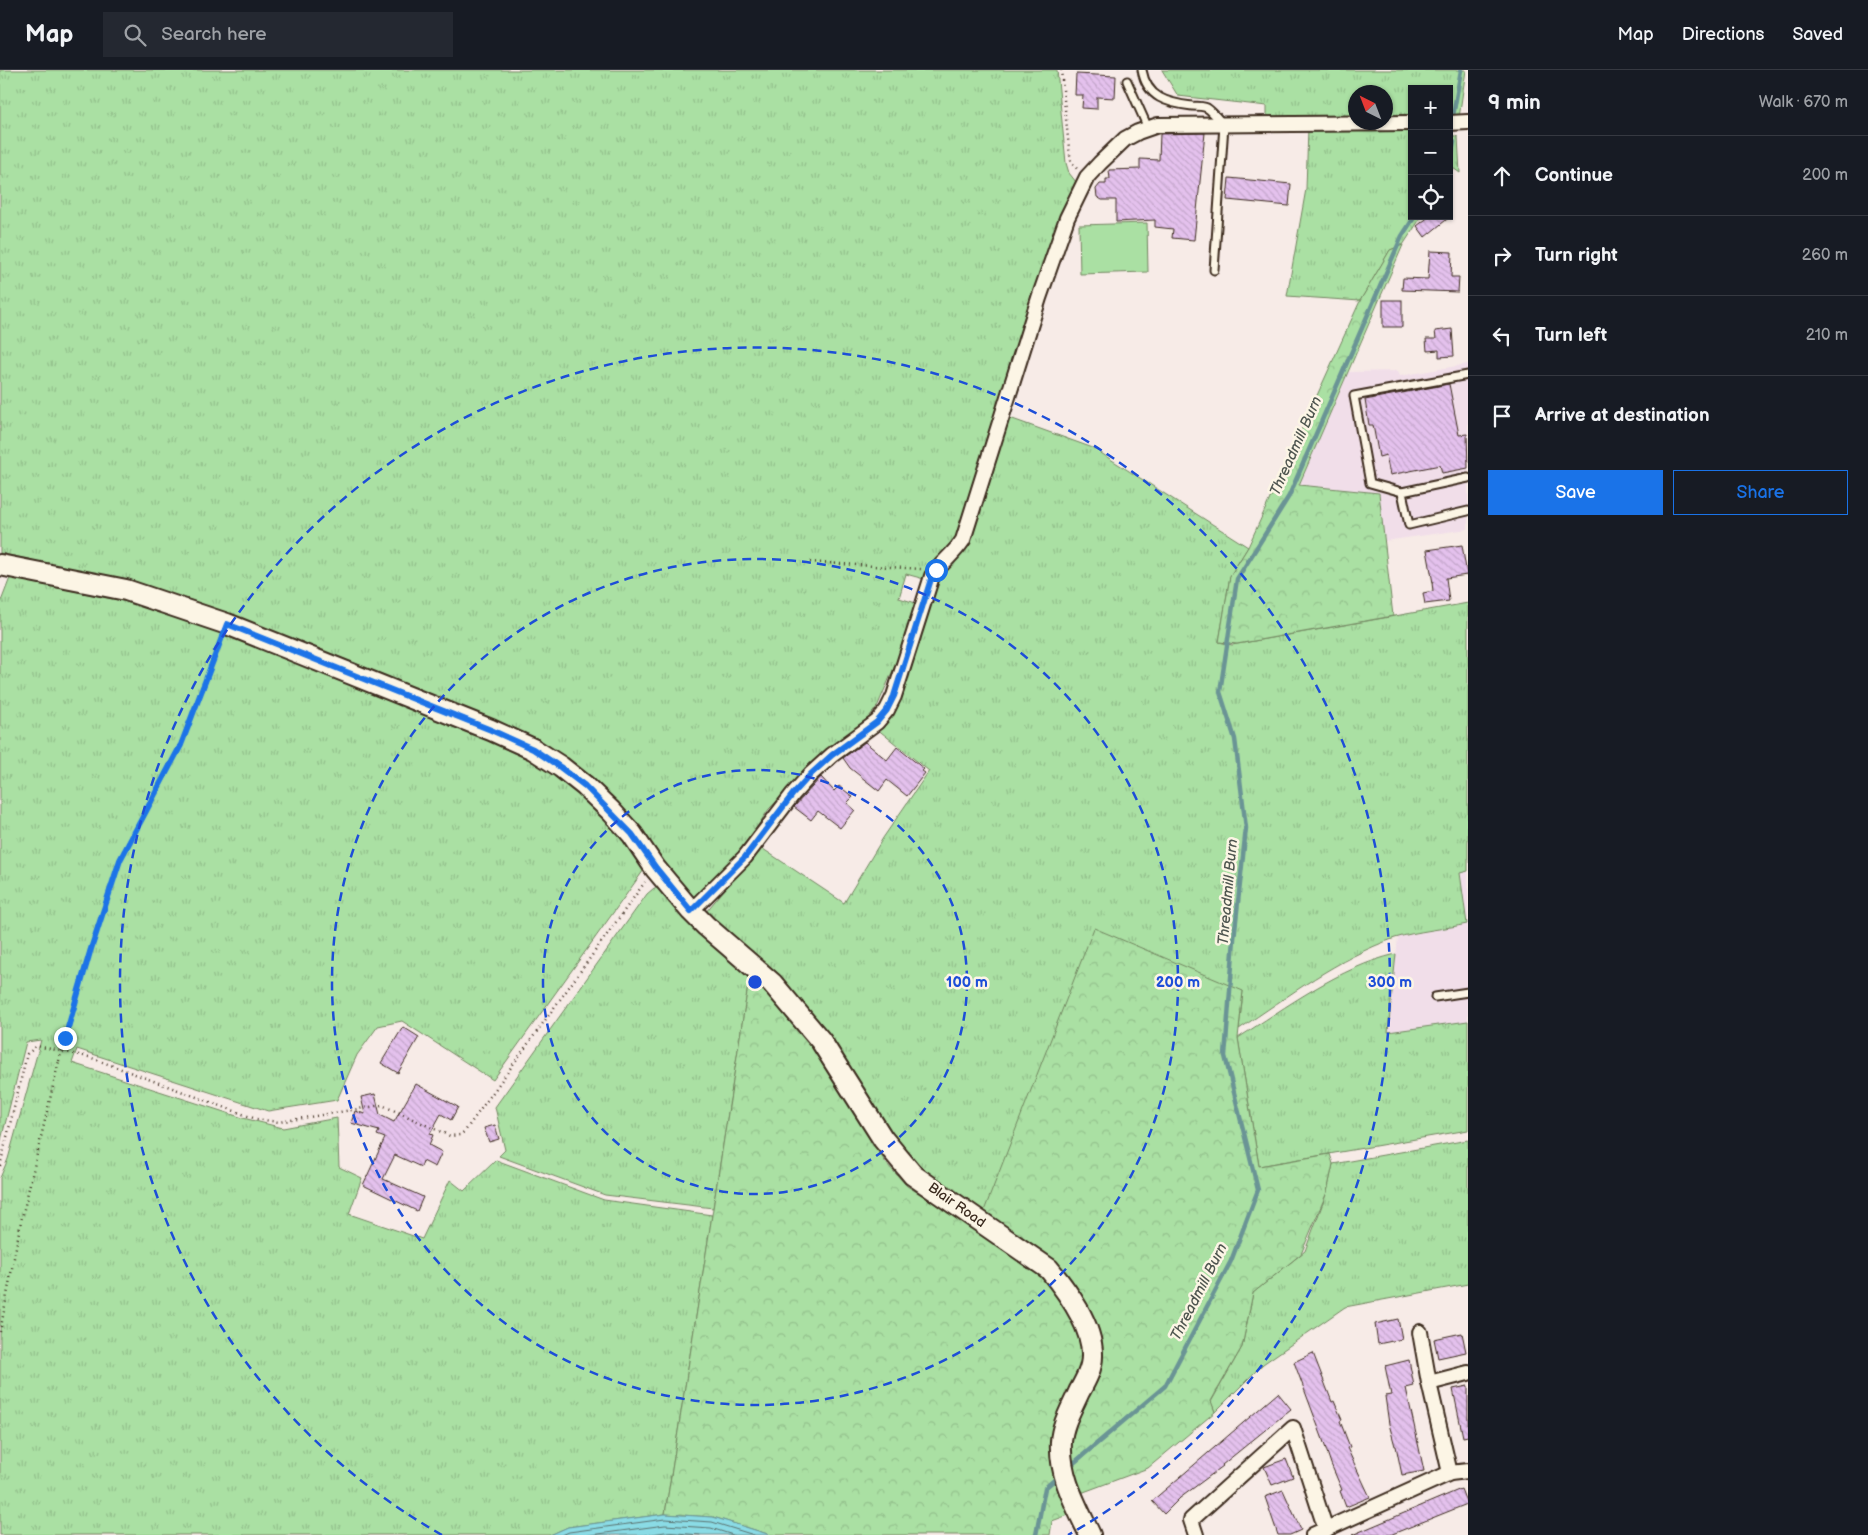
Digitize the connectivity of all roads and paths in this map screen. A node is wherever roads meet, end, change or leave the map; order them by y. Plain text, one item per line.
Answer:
1 (1062, 70) edge
2 (1142, 70) edge
3 (1127, 81) dead end
4 (1468, 122) edge
5 (1408, 123) edge
6 (1453, 123) edge
7 (1224, 125) junction
8 (1148, 128) junction
9 (1088, 177) junction
10 (1214, 270) dead end
11 (1468, 375) edge
12 (1468, 478) edge
13 (1402, 492) junction
14 (1468, 511) edge
15 (810, 562) dead end
16 (0, 565) edge
17 (936, 570) junction
18 (223, 622) junction
19 (656, 868) junction
20 (691, 911) junction
21 (1468, 992) edge
22 (1435, 998) dead end
23 (0, 1166) edge
24 (0, 1332) edge
25 (1420, 1332) dead end
26 (1468, 1373) edge
27 (1429, 1383) junction
28 (1468, 1471) edge
29 (1450, 1474) junction
30 (1326, 1530) junction
31 (1090, 1535) edge
32 (1196, 1535) edge
33 (1313, 1535) edge

1 - 9 path
2 - 7 lane
3 - 8 lane
4 - 6 street
5 - 7 street
7 - 8 street
7 - 10 lane
8 - 9 street
9 - 17 street
11 - 13 lane
12 - 13 lane
13 - 14 lane
15 - 17 path
16 - 18 street, Blair Road
17 - 20 street
18 - 19 street, Blair Road
18 - 24 path, bridge
19 - 20 street, Blair Road
19 - 23 path
20 - 31 street, Blair Road
21 - 22 lane
25 - 27 street
26 - 27 street
27 - 29 street
28 - 29 street
29 - 30 street
30 - 32 street
30 - 33 street

